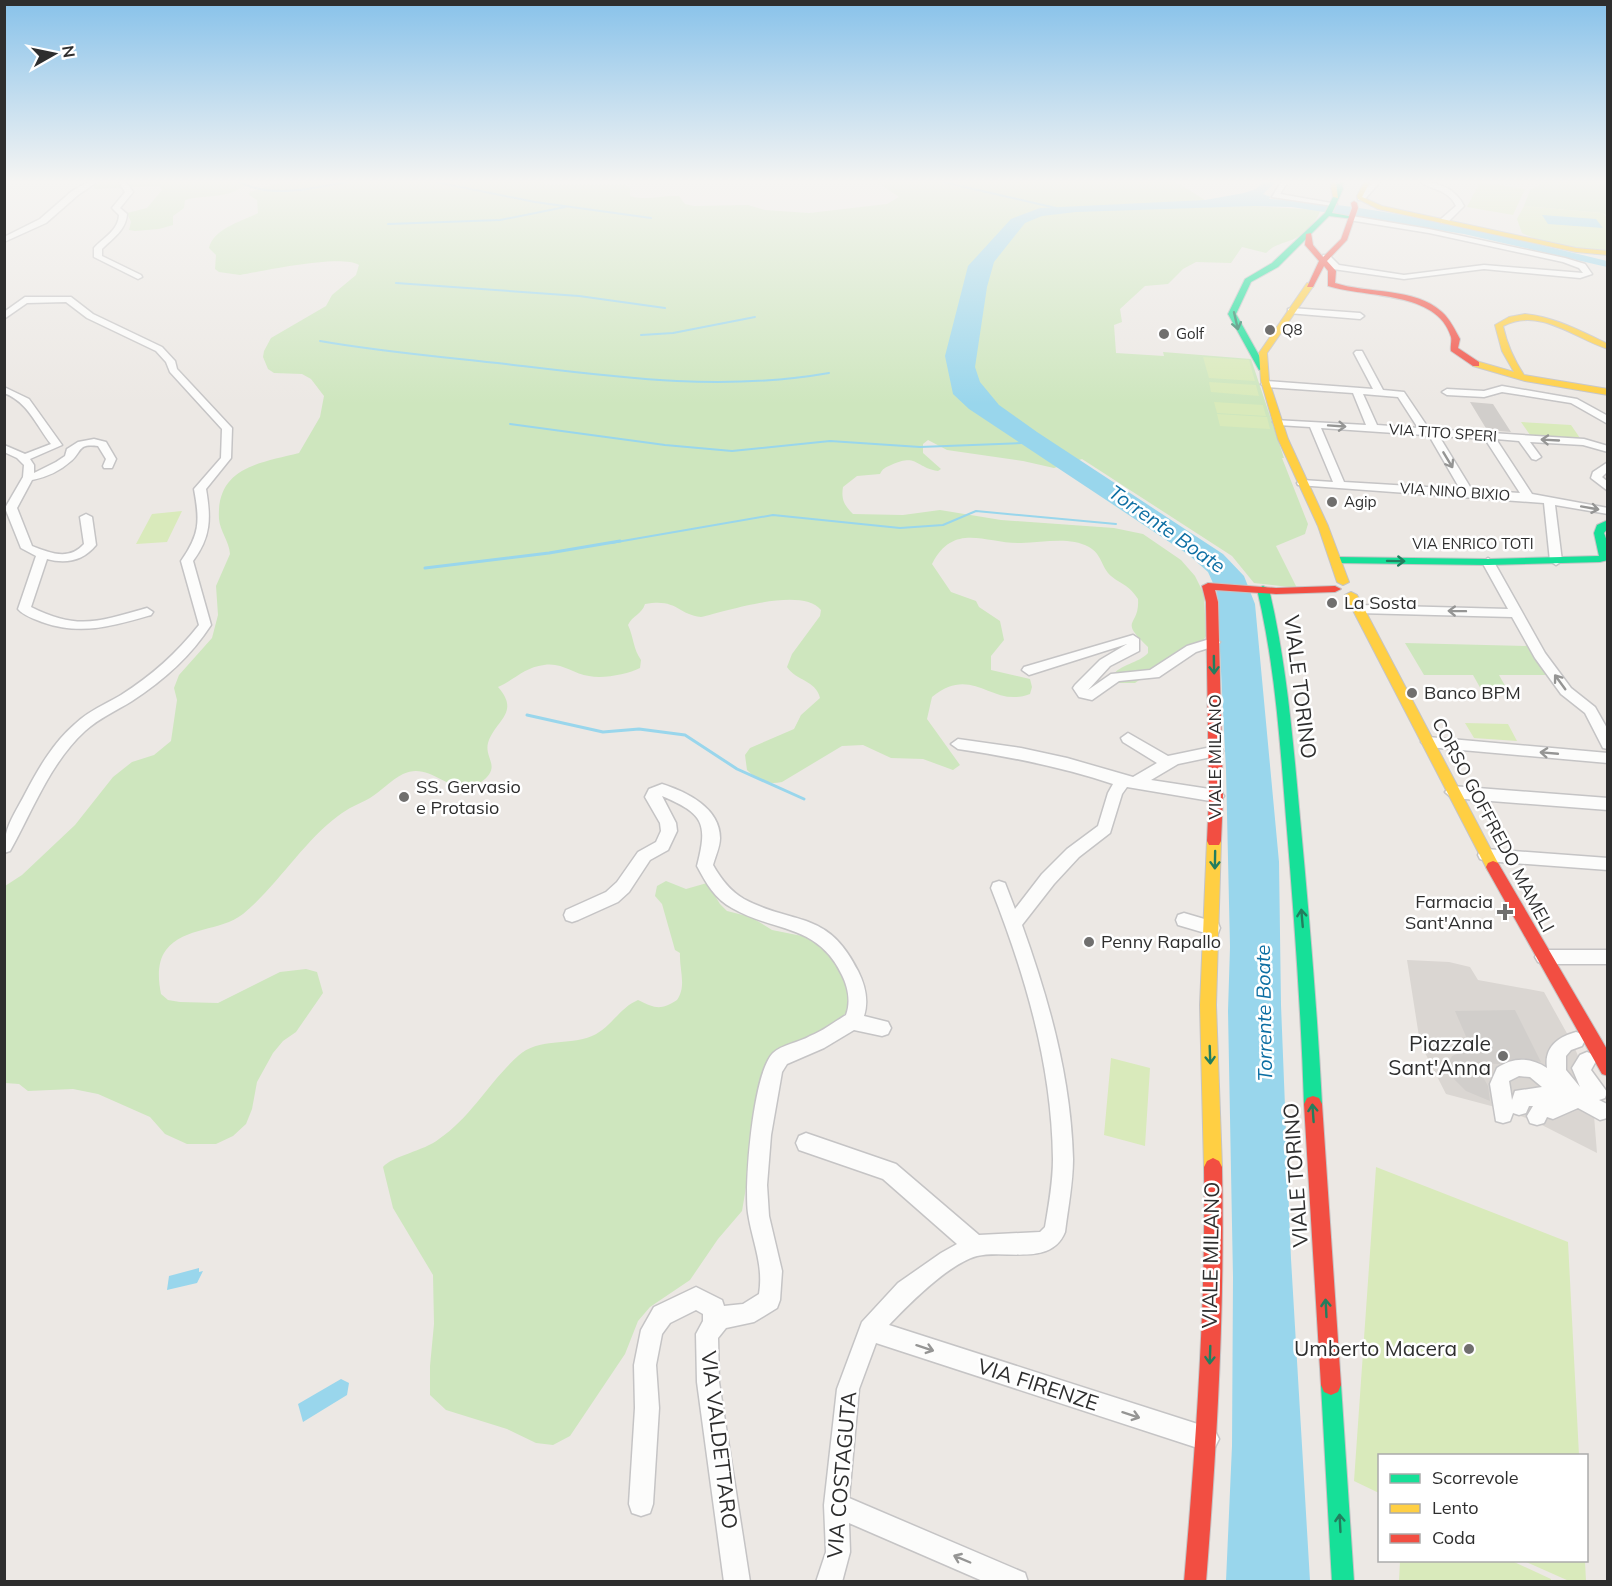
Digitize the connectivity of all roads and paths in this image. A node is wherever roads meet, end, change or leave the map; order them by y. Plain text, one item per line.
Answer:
1 (98, 256) edge
2 (1288, 256) edge
3 (1324, 256) edge
4 (1333, 256) edge
5 (1545, 256) edge
6 (1329, 261) junction
7 (138, 277) dead end
8 (1351, 303) dead end
9 (1295, 306) junction
10 (1360, 316) dead end
11 (4, 317) edge
12 (1250, 346) junction
13 (1608, 347) edge
14 (1265, 348) junction
15 (1359, 353) dead end
16 (1262, 368) junction
17 (1520, 375) junction
18 (1266, 384) junction
19 (1356, 389) junction
20 (4, 390) edge
21 (1378, 390) junction
22 (1608, 392) edge
23 (1448, 393) dead end
24 (1608, 421) edge
25 (1278, 422) junction
26 (1314, 424) junction
27 (1373, 428) junction
28 (1425, 431) junction
29 (1488, 435) junction
30 (1522, 438) junction
31 (4, 448) edge
32 (1608, 449) edge
33 (1536, 457) dead end
34 (23, 458) junction
35 (1608, 465) edge
36 (108, 466) dead end
37 (28, 477) junction
38 (1302, 483) junction
39 (1340, 485) junction
40 (1608, 488) edge
41 (1468, 493) junction
42 (1528, 497) junction
43 (1549, 501) junction
44 (1608, 511) edge
45 (86, 517) dead end
46 (1608, 523) edge
47 (43, 554) junction
48 (1607, 557) edge
49 (1337, 560) junction
50 (1556, 561) junction
51 (1488, 562) junction
52 (1339, 585) junction
53 (1262, 589) junction
54 (1358, 609) junction
55 (147, 612) dead end
56 (1515, 613) junction
57 (1213, 642) junction
58 (1029, 670) dead end
59 (1128, 738) dead end
60 (1428, 742) junction
61 (958, 744) dead end
62 (1608, 744) edge
63 (1216, 751) junction
64 (1608, 758) edge
65 (1168, 762) junction
66 (1124, 786) junction
67 (1452, 792) junction
68 (1216, 796) junction
69 (1608, 804) edge
70 (4, 847) edge
71 (1486, 855) junction
72 (1608, 864) edge
73 (999, 888) dead end
74 (572, 915) dead end
75 (1184, 920) dead end
76 (1014, 924) junction
77 (1212, 928) junction
78 (1544, 957) junction
79 (1608, 957) edge
80 (852, 1021) junction
81 (882, 1028) dead end
82 (1576, 1040) dead end
83 (1601, 1063) edge
84 (1556, 1079) junction
85 (1537, 1116) dead end
86 (806, 1143) dead end
87 (975, 1246) junction
88 (714, 1323) junction
89 (870, 1330) junction
90 (1207, 1439) junction
91 (641, 1504) dead end
92 (836, 1505) junction
93 (737, 1581) edge
94 (829, 1581) edge
95 (1016, 1581) edge
96 (1196, 1581) edge
97 (1343, 1581) edge

1 - 7 street
2 -> 12 street
3 - 6 street
4 - 6 street
5 - 6 street
6 - 9 street
6 - 17 street
8 - 9 street
9 - 10 street
9 - 14 street
11 - 70 street
12 - 14 street
12 - 16 street
13 - 17 street
14 - 16 street
15 - 21 street
16 - 18 street
17 - 22 street
18 - 19 street
18 - 25 street
19 - 21 street
19 - 27 street
20 - 34 street
21 - 28 street
23 - 24 street
25 - 26 street, VIA TITO SPERI
25 - 38 street
26 -> 27 street, VIA TITO SPERI
26 - 39 street
27 - 28 street, VIA TITO SPERI
28 - 29 street, VIA TITO SPERI
28 -> 41 street
29 - 30 street, VIA TITO SPERI
29 - 42 street
32 -> 30 street, VIA TITO SPERI
30 - 33 street
31 - 34 street
34 - 37 street
35 - 40 street
36 - 37 street
37 - 47 street
38 - 39 street, VIA NINO BIXIO
38 - 49 street
39 - 41 street, VIA NINO BIXIO
41 - 42 street, VIA NINO BIXIO
42 - 43 street, VIA NINO BIXIO
43 -> 44 street, VIA NINO BIXIO
43 - 50 street
45 - 47 street
46 - 48 street
47 - 55 street
48 - 50 street, VIA ENRICO TOTI
49 -> 51 street, VIA ENRICO TOTI
49 - 52 street
50 - 51 street, VIA ENRICO TOTI
51 - 56 street
52 - 53 street
52 - 54 street, CORSO GOFFREDO MAMELI
53 - 57 street, VIALE MILANO
97 -> 53 street, VIALE TORINO
56 -> 54 street
54 - 60 street, CORSO GOFFREDO MAMELI
62 -> 56 street
57 - 58 street
57 -> 63 street, VIALE MILANO
59 - 65 street
64 -> 60 street
60 - 67 street, CORSO GOFFREDO MAMELI
61 - 66 street
63 - 65 street
63 - 68 street, VIALE MILANO
65 - 66 street
66 - 68 street
66 - 76 street
67 - 69 street
67 - 71 street, CORSO GOFFREDO MAMELI
68 -> 77 street, VIALE MILANO
71 - 72 street
71 - 78 street, CORSO GOFFREDO MAMELI
73 - 76 street, VIA COSTAGUTA
74 - 80 street
75 - 77 street
76 - 87 street, VIA COSTAGUTA
77 -> 90 street, VIALE MILANO
78 - 79 street
78 - 83 street, CORSO GOFFREDO MAMELI
80 - 81 street
80 - 88 street
82 - 84 street
83 - 84 street
84 - 84 street
84 - 85 street
86 - 87 street
87 - 89 street, VIA COSTAGUTA
88 - 91 street
88 - 93 street, VIA VALDETTARO
89 -> 90 street, VIA FIRENZE
89 - 92 street, VIA COSTAGUTA
90 - 96 street, VIALE MILANO
92 - 94 street, VIA COSTAGUTA
95 -> 92 street

